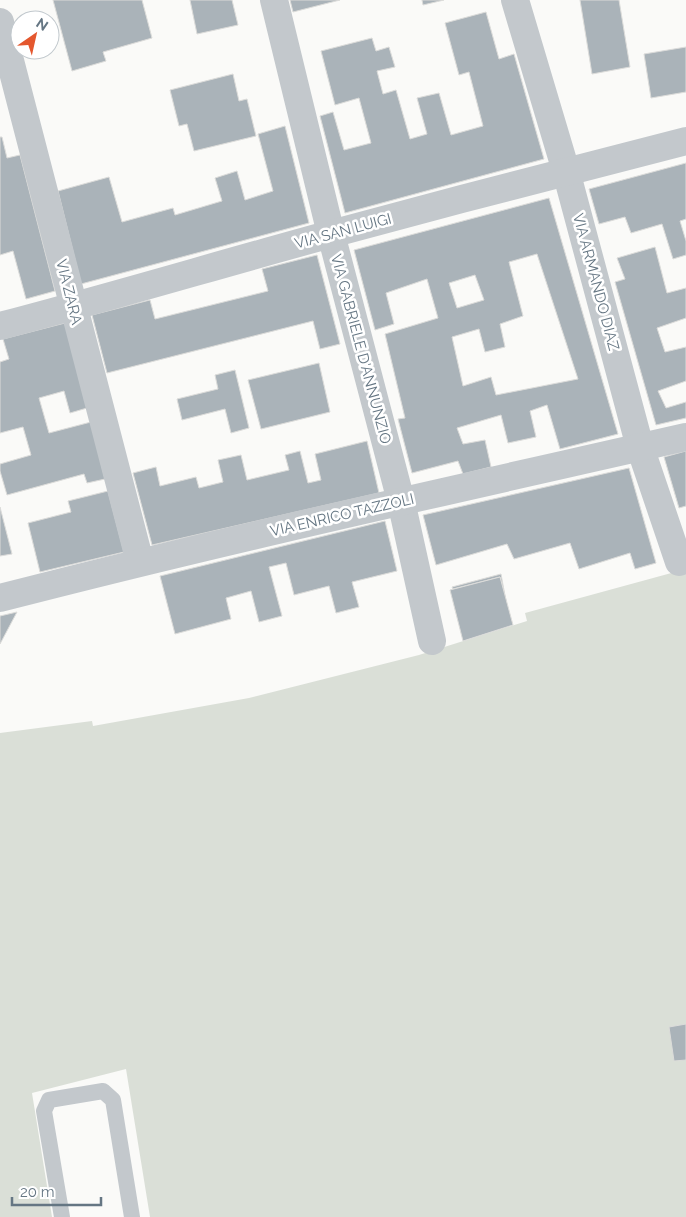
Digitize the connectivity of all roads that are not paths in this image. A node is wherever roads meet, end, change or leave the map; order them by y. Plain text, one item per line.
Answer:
1 (274, 0) edge
2 (515, 0) edge
3 (0, 22) edge
4 (686, 141) edge
5 (566, 171) junction
6 (331, 234) junction
7 (73, 307) junction
8 (0, 326) edge
9 (686, 437) edge
10 (640, 447) junction
11 (401, 501) junction
12 (140, 562) junction
13 (679, 562) dead end
14 (0, 598) edge
15 (432, 641) dead end
16 (62, 1217) edge
17 (132, 1217) edge

1 - 6 street, VIA GABRIELE D'ANNUNZIO
2 - 5 street, VIA ARMANDO DIAZ
3 - 7 street, VIA ZARA
4 - 5 street, VIA SAN LUIGI
5 - 6 street, VIA SAN LUIGI
5 - 10 street, VIA ARMANDO DIAZ
6 - 7 street, VIA SAN LUIGI
6 - 11 street, VIA GABRIELE D'ANNUNZIO
7 - 8 street, VIA SAN LUIGI
7 - 12 street, VIA ZARA
9 - 10 street, VIA ENRICO TAZZOLI
10 - 11 street, VIA ENRICO TAZZOLI
10 - 13 street, VIA ARMANDO DIAZ
11 - 12 street, VIA ENRICO TAZZOLI
11 - 15 street, VIA GABRIELE D'ANNUNZIO
12 - 14 street, VIA ENRICO TAZZOLI
16 - 17 lane

